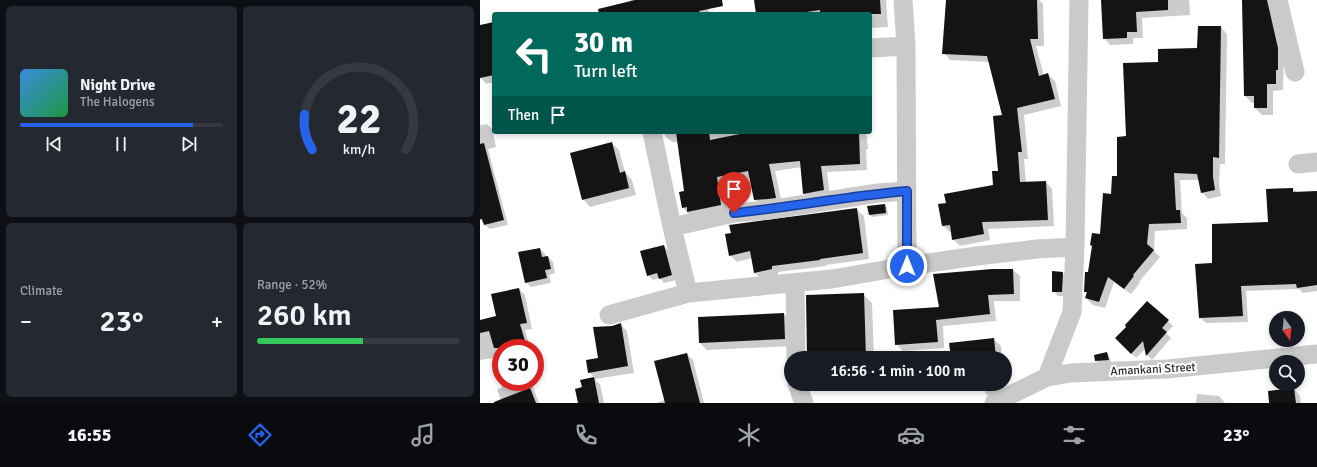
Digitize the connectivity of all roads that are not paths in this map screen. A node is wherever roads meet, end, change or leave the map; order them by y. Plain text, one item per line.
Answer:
1 (903, 0) edge
2 (1079, 0) edge
3 (1278, 0) edge
4 (906, 46) junction
5 (872, 48) edge
6 (1295, 72) dead end
7 (652, 134) edge
8 (1317, 162) edge
9 (1298, 164) dead end
10 (907, 191) junction
11 (672, 227) junction
12 (1075, 247) junction
13 (907, 266) junction
14 (795, 283) junction
15 (688, 292) junction
16 (609, 315) dead end
17 (796, 351) edge
18 (1317, 354) edge
19 (1048, 376) junction
20 (800, 391) edge
21 (804, 403) edge
22 (994, 403) edge

1 - 4 street
2 - 12 street
3 - 6 street
4 - 5 street
4 - 10 street
7 - 11 street
8 - 9 street
10 - 11 street
10 - 13 street
11 - 15 street
12 - 13 street
12 - 19 street
13 - 14 street
14 - 15 street
14 - 17 street
15 - 16 street
18 - 19 street, Amankani Street
19 - 22 street, Amankani Street
20 - 21 street

